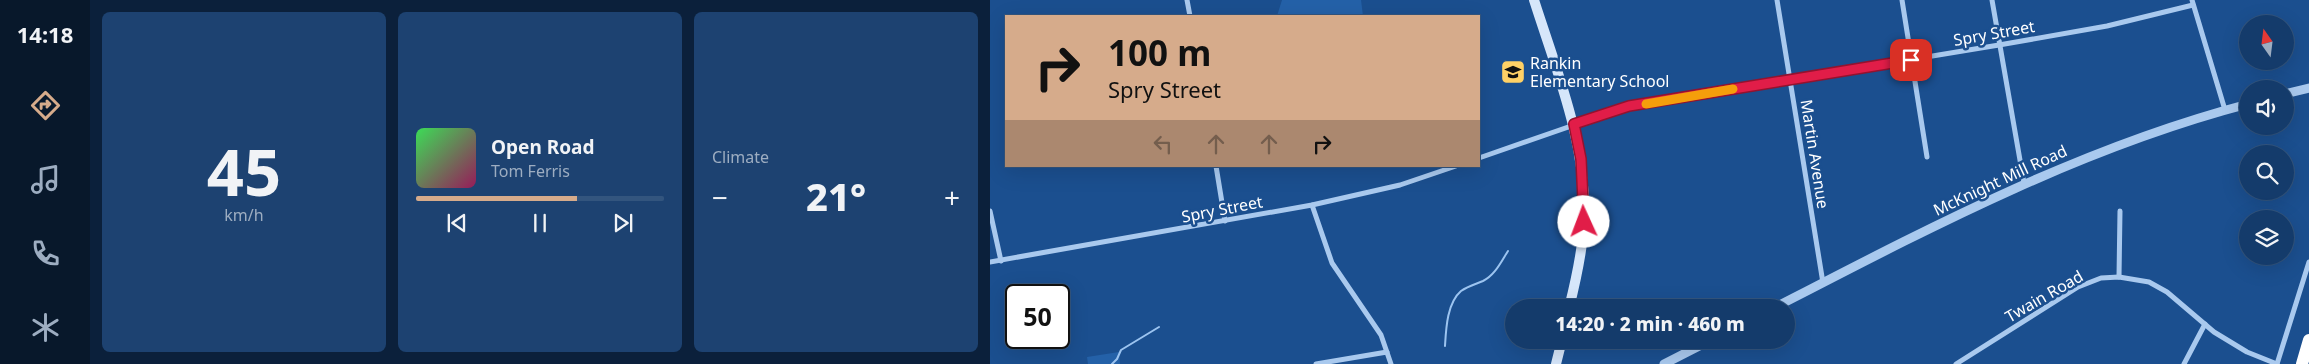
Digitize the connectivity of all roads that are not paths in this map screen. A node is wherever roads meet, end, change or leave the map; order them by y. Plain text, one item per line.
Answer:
1 (1187, 0) edge
2 (1534, 0) edge
3 (1777, 0) edge
4 (1902, 0) edge
5 (1992, 0) edge
6 (2192, 3) edge
7 (1190, 15) edge
8 (1999, 45) junction
9 (1911, 60) junction
10 (1790, 80) junction
11 (2309, 88) edge
12 (2294, 92) edge
13 (2239, 106) edge
14 (2225, 110) junction
15 (1574, 124) junction
16 (1927, 156) dead end
17 (1480, 158) edge
18 (1216, 167) edge
19 (1453, 167) edge
20 (2024, 183) junction
21 (1312, 204) junction
22 (990, 211) edge
23 (2120, 211) dead end
24 (1225, 221) junction
25 (1000, 261) junction
26 (990, 262) edge
27 (2309, 262) edge
28 (2119, 277) junction
29 (1823, 282) junction
30 (1571, 299) edge
31 (1791, 299) edge
32 (2206, 324) junction
33 (2309, 340) edge
34 (1560, 349) edge
35 (1693, 349) edge
36 (1387, 352) junction
37 (1316, 364) edge
38 (1391, 364) edge
39 (1556, 364) edge
40 (1664, 364) edge
41 (1956, 364) edge
42 (2184, 364) edge
43 (2277, 364) edge
44 (2302, 364) edge

1 - 7 street
2 - 15 main road
3 - 10 street, Martin Avenue
4 - 9 street
5 - 8 street
6 - 8 street, Spry Street
6 - 14 street
8 - 9 street, Spry Street
8 - 20 street
9 - 10 street, Spry Street
9 - 16 street
10 - 15 street, Spry Street
10 - 29 street, Martin Avenue
11 - 12 street
13 - 14 street, McKnight Mill Road
14 - 20 street, McKnight Mill Road
15 - 17 street, Spry Street
15 - 30 main road
18 - 24 street
19 - 21 street, Spry Street
20 - 29 street, McKnight Mill Road
21 - 24 street, Spry Street
21 - 36 street
22 - 25 street
23 - 28 street
24 - 25 street, Spry Street
25 - 26 street, Spry Street
27 - 43 street
28 - 32 street, Twain Road
28 - 41 street, Twain Road
29 - 31 street, McKnight Mill Road
32 - 42 street
32 - 43 street, Twain Road
33 - 44 highway
34 - 39 main road
35 - 40 street
36 - 37 street
36 - 38 street

